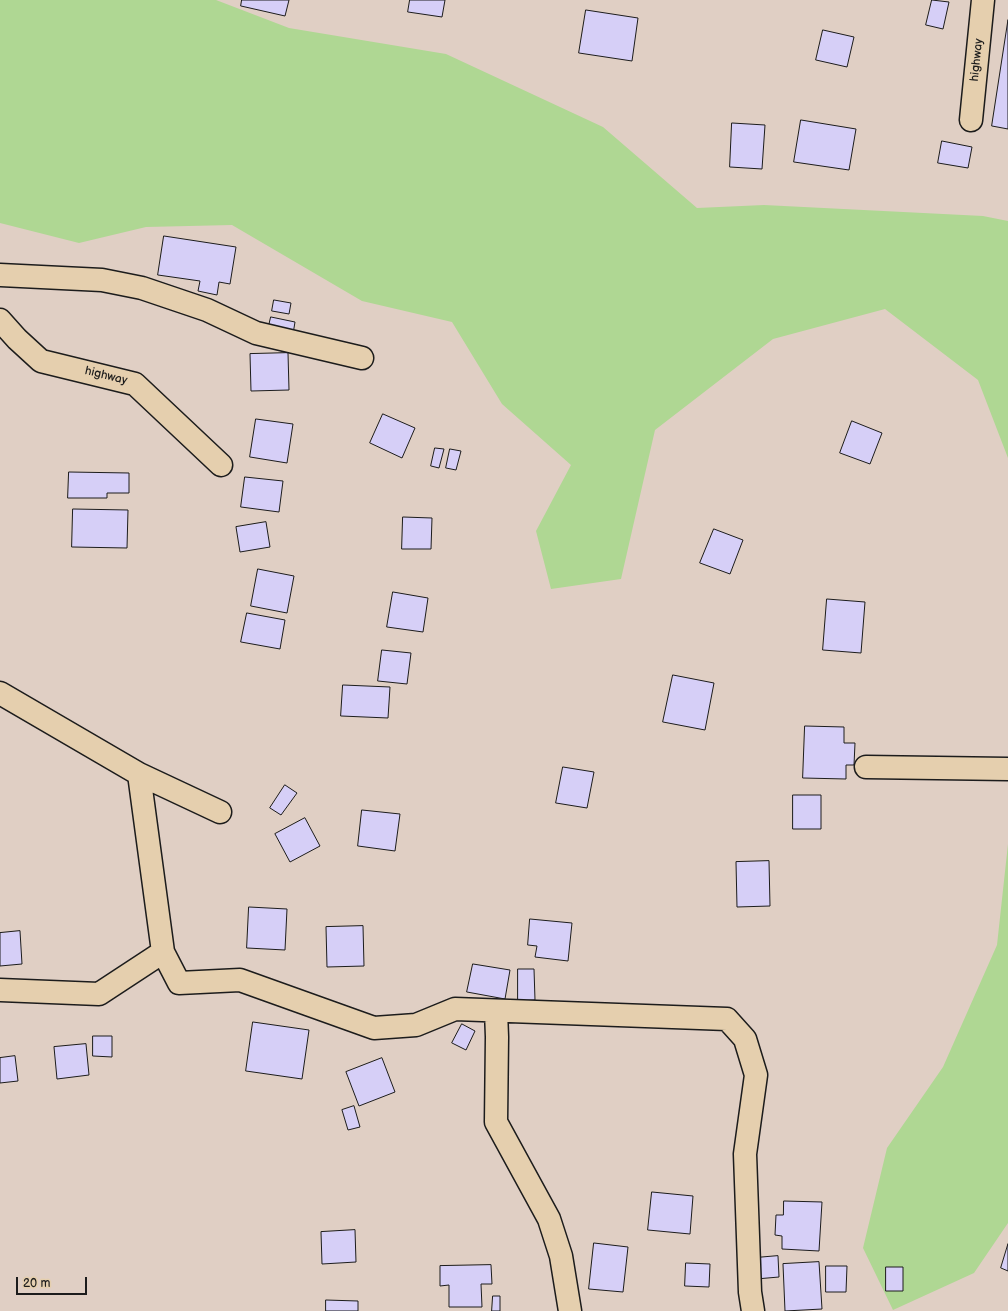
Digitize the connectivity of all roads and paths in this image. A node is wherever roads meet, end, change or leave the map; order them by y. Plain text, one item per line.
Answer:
1 (983, 0) edge
2 (971, 120) dead end
3 (0, 275) edge
4 (0, 320) edge
5 (362, 358) dead end
6 (221, 465) dead end
7 (0, 693) edge
8 (866, 767) dead end
9 (1008, 769) edge
10 (139, 774) junction
11 (220, 812) dead end
12 (163, 952) junction
13 (0, 990) edge
14 (496, 1011) junction
15 (570, 1311) edge
16 (753, 1311) edge

1 - 2 street, highway
3 - 5 street
4 - 6 street, highway
7 - 10 street
8 - 9 street
10 - 11 street
10 - 12 street
12 - 13 street
12 - 14 street
14 - 15 street
14 - 16 street

